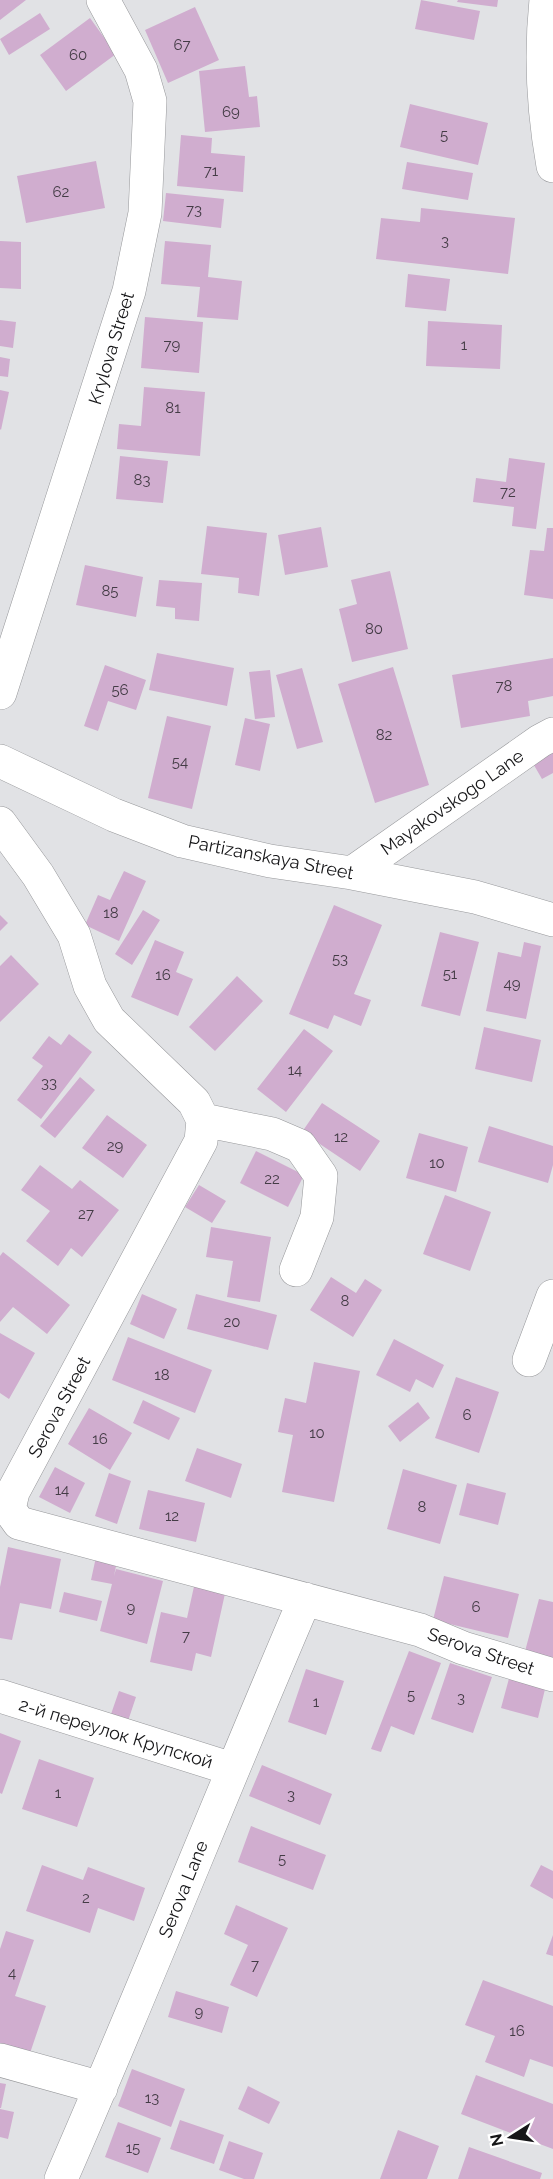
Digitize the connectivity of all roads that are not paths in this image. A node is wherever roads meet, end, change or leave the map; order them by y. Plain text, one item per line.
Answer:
1 (104, 0) edge
2 (546, 0) edge
3 (553, 166) edge
4 (0, 693) edge
5 (553, 734) edge
6 (0, 762) edge
7 (0, 823) edge
8 (352, 873) junction
9 (553, 920) edge
10 (203, 1120) junction
11 (296, 1270) dead end
12 (553, 1296) edge
13 (529, 1360) dead end
14 (305, 1599) junction
15 (553, 1675) edge
16 (0, 1696) edge
17 (232, 1769) junction
18 (0, 2060) edge
19 (101, 2088) junction
20 (61, 2179) edge

1 - 4 street, Krylova Street
2 - 3 street
5 - 8 street, Mayakovskogo Lane
6 - 8 street, Partizanskaya Street
7 - 10 street
8 - 9 street, Partizanskaya Street
10 - 11 street
10 - 14 street, Serova Street
12 - 13 street
14 - 15 street, Serova Street
14 - 17 street, Serova Lane
16 - 17 street, 2-й переулок Крупской
17 - 19 street, Serova Lane
18 - 19 street
19 - 20 street, Serova Lane

